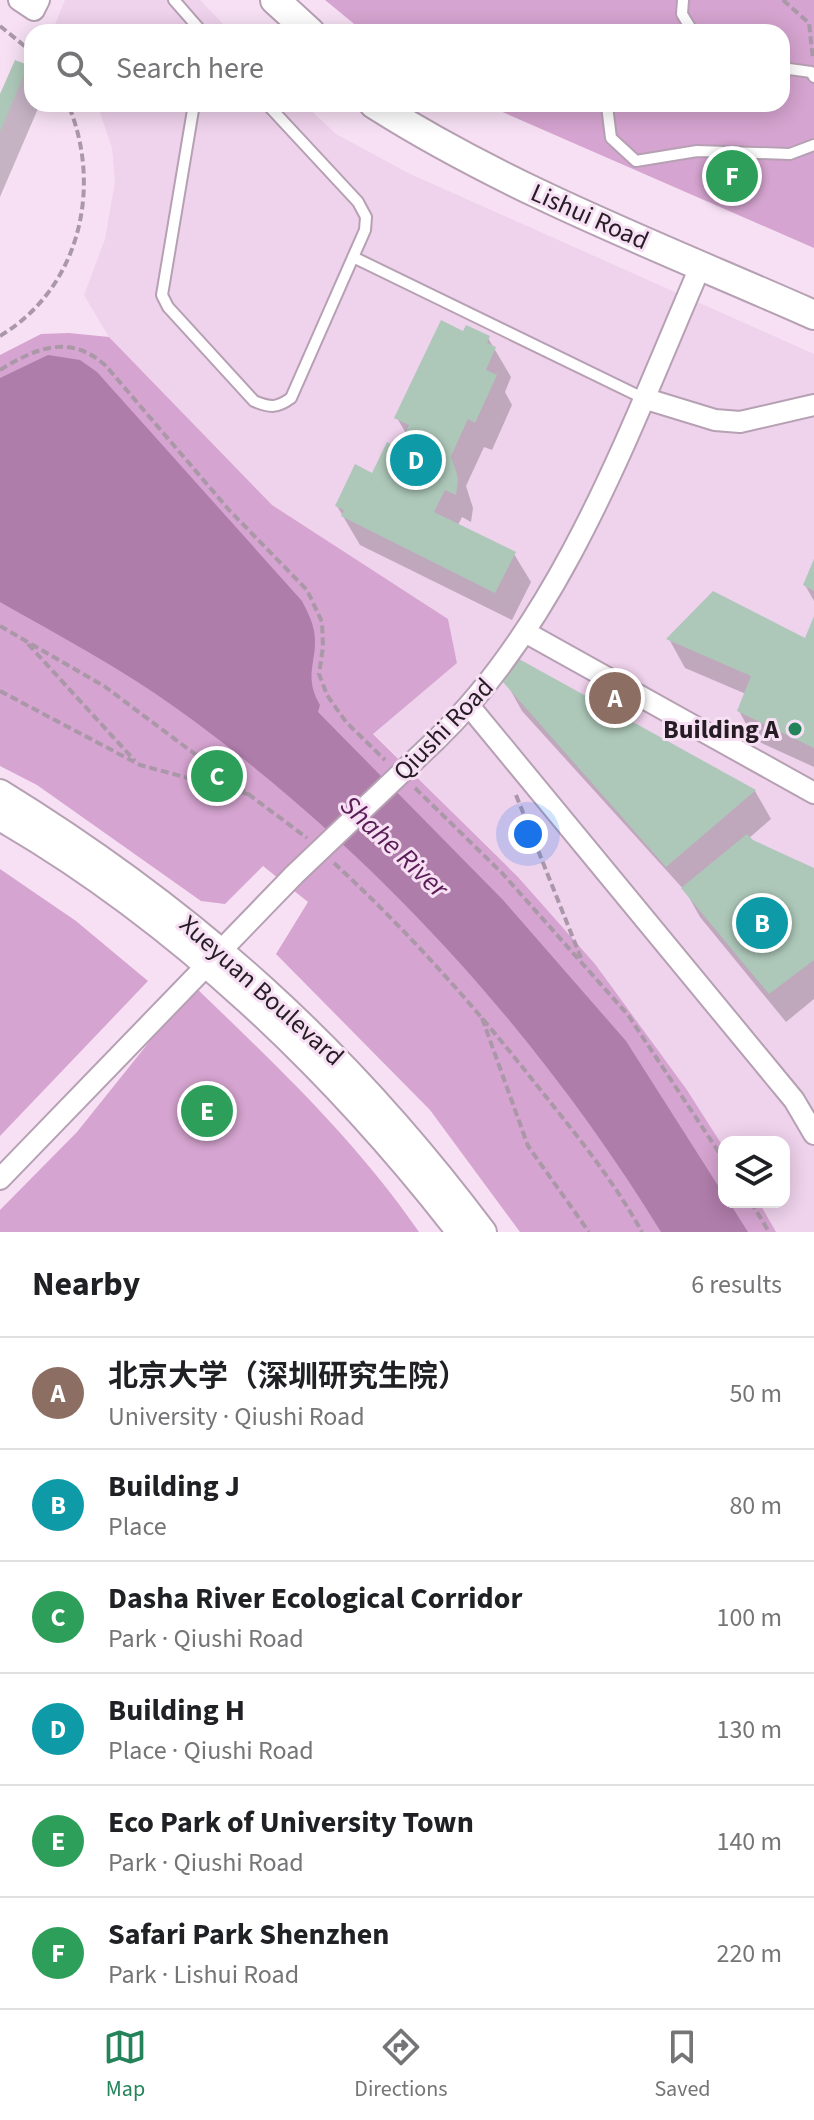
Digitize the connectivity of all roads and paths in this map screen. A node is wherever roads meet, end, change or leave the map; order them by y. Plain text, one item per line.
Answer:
1 (19, 0) edge
2 (39, 0) edge
3 (174, 0) edge
4 (253, 0) edge
5 (275, 0) edge
6 (683, 0) edge
7 (783, 0) edge
8 (195, 24) edge
9 (278, 24) edge
10 (301, 24) edge
11 (688, 24) edge
12 (0, 26) edge
13 (24, 46) edge
14 (790, 70) edge
15 (813, 74) edge
16 (70, 112) edge
17 (193, 112) edge
18 (274, 112) edge
19 (387, 112) edge
20 (420, 112) edge
21 (608, 112) edge
22 (814, 145) edge
23 (353, 257) junction
24 (701, 265) junction
25 (814, 295) edge
26 (814, 315) edge
27 (0, 336) edge
28 (0, 370) edge
29 (643, 398) junction
30 (814, 405) edge
31 (0, 626) edge
32 (525, 632) junction
33 (25, 640) junction
34 (0, 691) edge
35 (470, 707) junction
36 (388, 763) dead end
37 (140, 765) junction
38 (412, 785) dead end
39 (513, 788) dead end
40 (0, 792) edge
41 (814, 793) edge
42 (254, 796) junction
43 (0, 818) edge
44 (308, 839) dead end
45 (331, 860) dead end
46 (214, 958) junction
47 (584, 964) junction
48 (481, 1016) junction
49 (814, 1134) edge
50 (718, 1151) edge
51 (0, 1179) edge
52 (755, 1208) edge
53 (459, 1232) edge
54 (484, 1232) edge
55 (589, 1232) edge
56 (642, 1232) edge
57 (769, 1232) edge

1 - 2 street
3 - 8 lane
4 - 9 main road
5 - 10 main road
6 - 11 lane
7 - 15 path
12 - 13 path
14 - 15 lane
16 - 27 path
17 - 23 lane
18 - 23 lane
19 - 24 main road, Lishui Road
20 - 25 main road, Lishui Road
21 - 22 lane
23 - 29 lane
24 - 26 main road, Lishui Road
24 - 29 street, Qiushi Road
28 - 36 path
29 - 30 street
29 - 32 street, Qiushi Road
31 - 33 path
32 - 35 street, Qiushi Road
32 - 41 street
33 - 37 path
33 - 42 path
34 - 37 path
35 - 46 street, Qiushi Road, bridge
35 - 49 street
37 - 42 path
38 - 47 path
39 - 47 path
40 - 46 street, Xueyuan Boulevard
42 - 44 path
43 - 46 street, Xueyuan Boulevard
45 - 48 path
46 - 51 street, Qiushi Road
46 - 53 street, Xueyuan Boulevard
46 - 54 street, Xueyuan Boulevard
47 - 50 path
48 - 55 path
48 - 56 path
52 - 57 path

